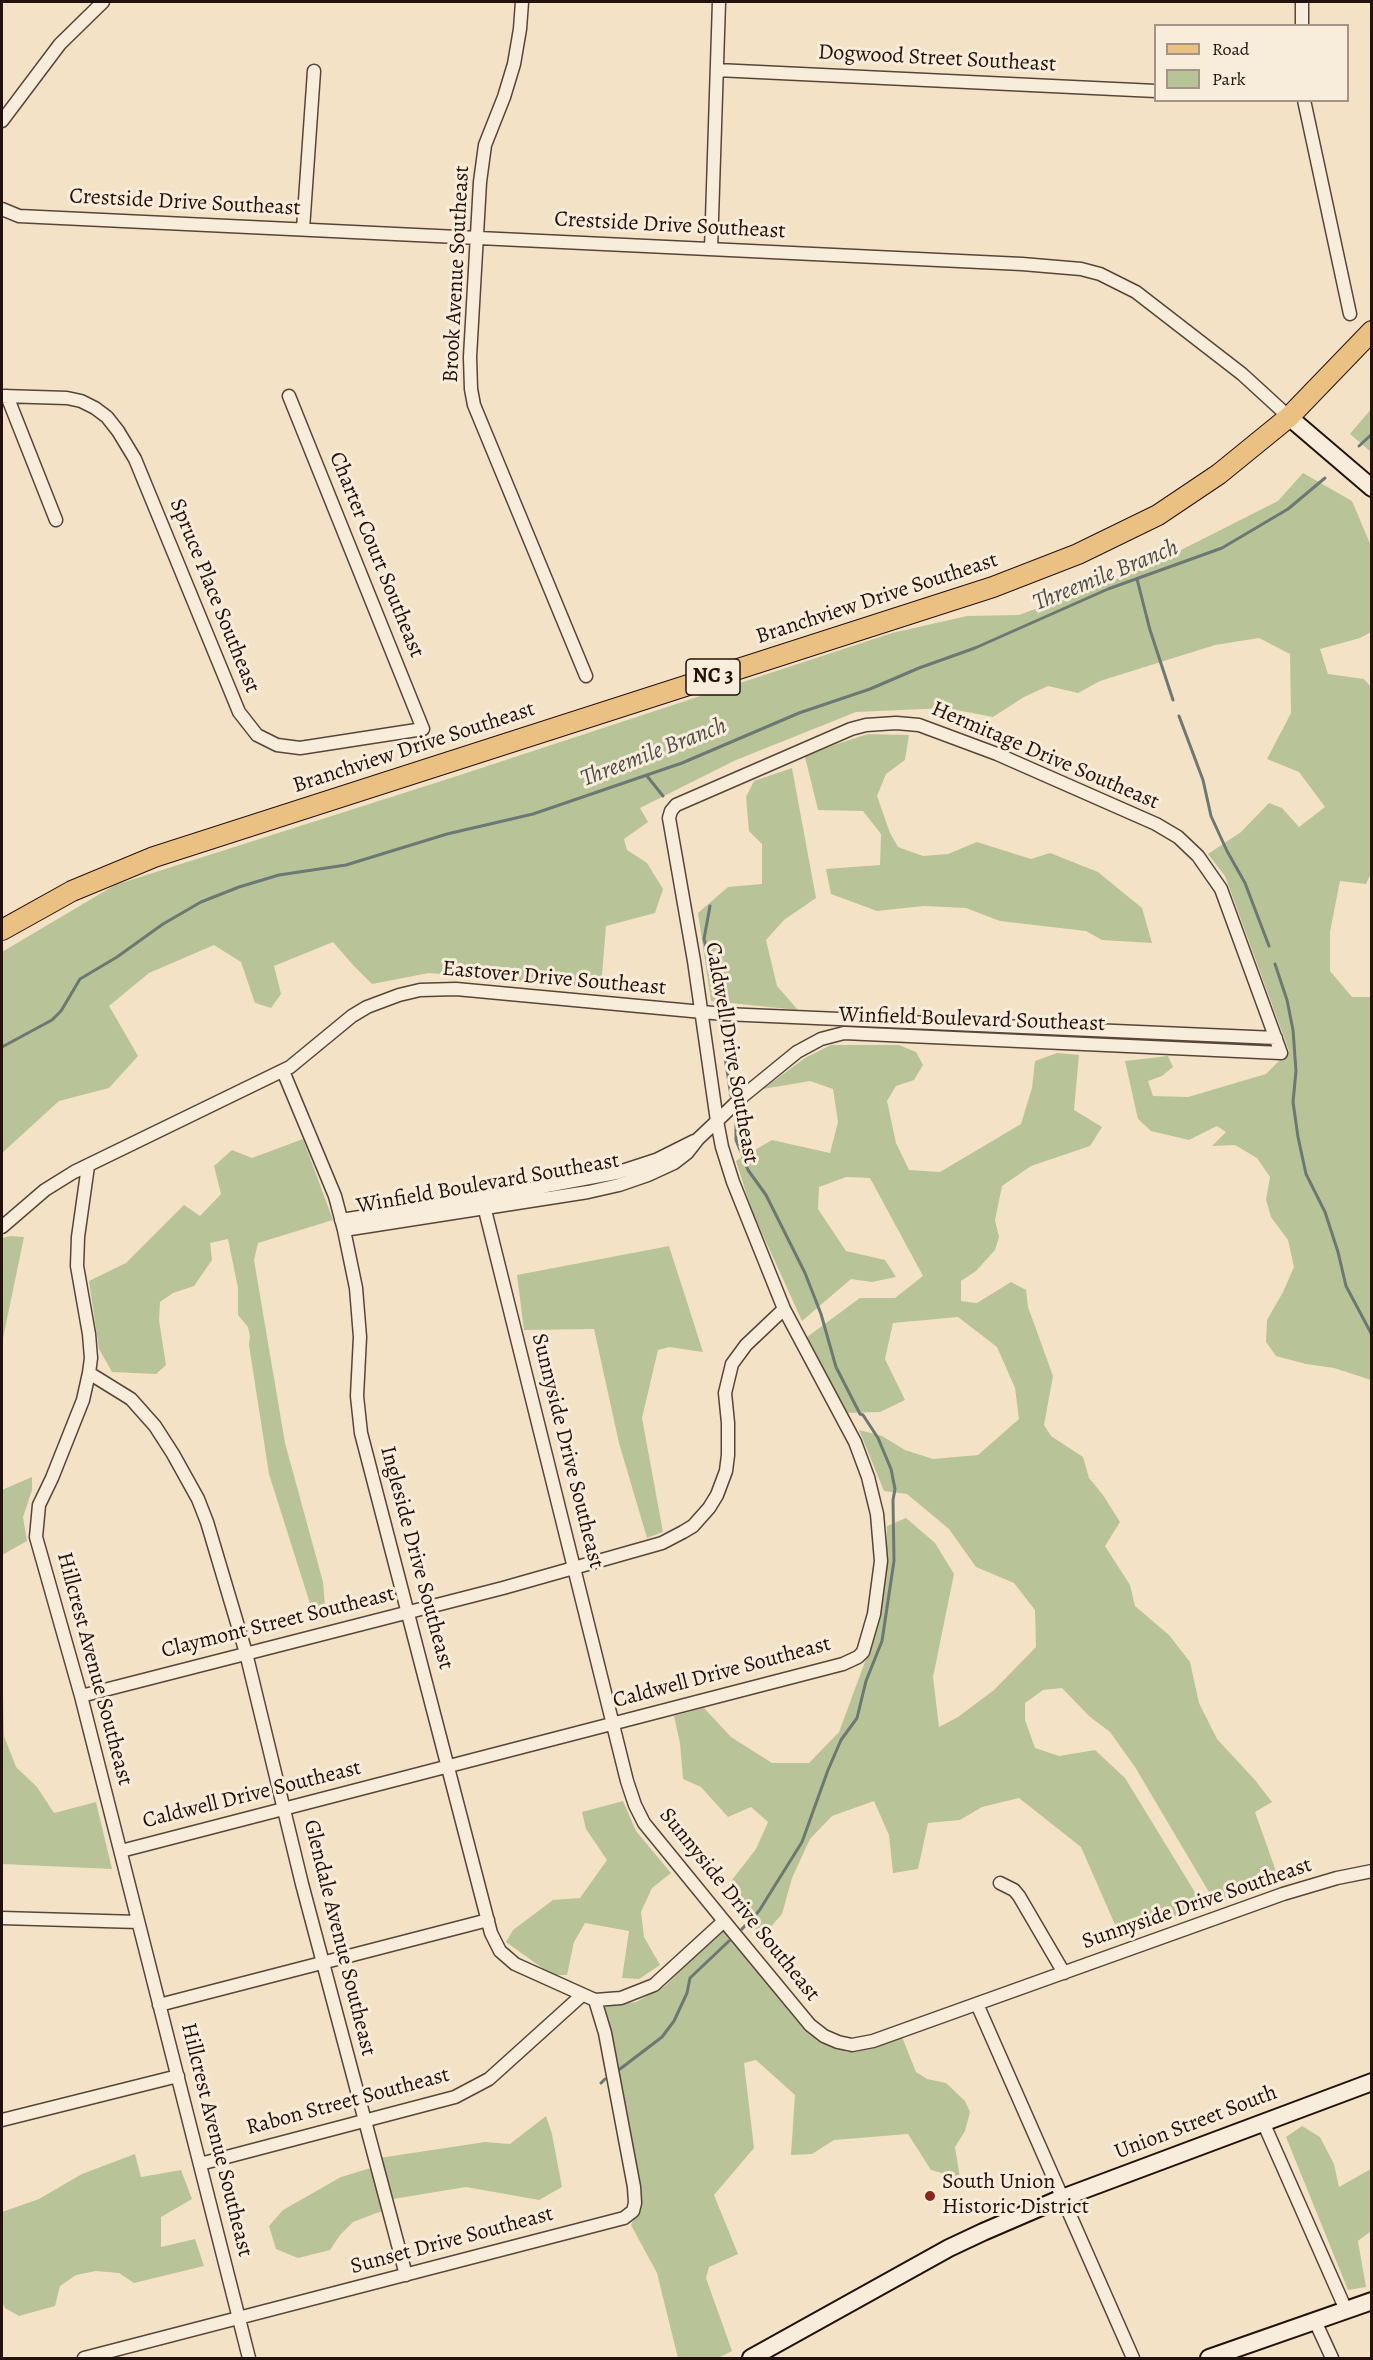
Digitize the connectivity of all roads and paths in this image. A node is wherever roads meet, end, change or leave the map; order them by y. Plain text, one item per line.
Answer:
1 (103, 2) edge
2 (522, 2) edge
3 (719, 2) edge
4 (1302, 2) edge
5 (1302, 24) edge
6 (717, 70) junction
7 (314, 71) dead end
8 (1154, 91) edge
9 (1304, 102) edge
10 (2, 121) edge
11 (2, 209) edge
12 (303, 230) junction
13 (477, 238) junction
14 (711, 249) junction
15 (1350, 314) dead end
16 (1371, 331) edge
17 (4, 396) edge
18 (289, 396) dead end
19 (1289, 417) junction
20 (1371, 488) edge
21 (56, 520) dead end
22 (586, 675) dead end
23 (423, 729) joint
24 (671, 811) joint
25 (2, 930) edge
26 (702, 1012) junction
27 (845, 1020) joint
28 (1275, 1038) junction
29 (1281, 1053) joint
30 (283, 1071) junction
31 (717, 1121) junction
32 (88, 1166) junction
33 (484, 1203) junction
34 (342, 1225) junction
35 (2, 1227) edge
36 (784, 1309) junction
37 (89, 1373) junction
38 (574, 1568) junction
39 (408, 1611) junction
40 (246, 1653) junction
41 (81, 1696) junction
42 (613, 1724) junction
43 (448, 1766) junction
44 (284, 1808) junction
45 (121, 1851) junction
46 (1371, 1871) edge
47 (1000, 1883) dead end
48 (2, 1918) edge
49 (488, 1920) junction
50 (724, 1921) junction
51 (138, 1922) junction
52 (323, 1963) junction
53 (1064, 1973) junction
54 (581, 1996) junction
55 (977, 2004) junction
56 (159, 2005) junction
57 (597, 2006) junction
58 (178, 2076) junction
59 (1371, 2082) edge
60 (2, 2120) edge
61 (365, 2120) junction
62 (1263, 2122) junction
63 (200, 2164) junction
64 (1062, 2198) junction
65 (406, 2275) junction
66 (1371, 2301) edge
67 (1346, 2310) junction
68 (239, 2318) junction
69 (1315, 2321) junction
70 (84, 2358) edge
71 (249, 2358) edge
72 (752, 2358) edge
73 (1133, 2358) edge
74 (1209, 2358) edge
75 (1332, 2358) edge

1 - 10 street
2 - 13 street, Brook Avenue Southeast
3 - 6 street
4 - 5 street
6 - 8 street, Dogwood Street Southeast
6 - 14 street
7 - 12 street
9 - 15 street
11 - 12 street, Crestside Drive Southeast
12 - 13 street, Crestside Drive Southeast
13 - 14 street, Crestside Drive Southeast
13 - 22 street, Brook Avenue Southeast
14 - 19 street, Crestside Drive Southeast
16 - 19 main road, Branchview Drive Southeast / NC 3
17 - 21 street
17 - 23 street, Spruce Place Southeast
18 - 23 street, Charter Court Southeast
19 - 20 main road
19 - 25 main road, Branchview Drive Southeast / NC 3
24 - 26 street, Caldwell Drive Southeast
24 - 28 street, Hermitage Drive Southeast
26 - 27 street, Eastover Drive Southeast
26 - 30 street, Eastover Drive Southeast
26 - 31 street, Caldwell Drive Southeast
27 - 28 street, Winfield Boulevard Southeast
28 - 29 street, Hermitage Drive Southeast
29 - 31 street, Winfield Boulevard Southeast
30 - 32 street, Eastover Drive Southeast
30 - 34 street, Ingleside Drive Southeast
31 - 33 street, Winfield Boulevard Southeast
31 - 36 street, Caldwell Drive Southeast
32 - 35 street, Eastover Drive Southeast
32 - 37 street, Hillcrest Avenue Southeast
33 - 34 street, Winfield Boulevard Southeast
33 - 38 street, Sunnyside Drive Southeast
34 - 39 street, Ingleside Drive Southeast
36 - 38 street, Claymont Street Southeast
36 - 42 street, Caldwell Drive Southeast
37 - 40 street, Glendale Avenue Southeast
37 - 41 street, Hillcrest Avenue Southeast
38 - 39 street, Claymont Street Southeast
38 - 42 street, Sunnyside Drive Southeast
39 - 40 street, Claymont Street Southeast
39 - 43 street, Ingleside Drive Southeast
40 - 41 street, Claymont Street Southeast
40 - 44 street, Glendale Avenue Southeast
41 - 45 street, Hillcrest Avenue Southeast
42 - 43 street, Caldwell Drive Southeast
42 - 50 street, Sunnyside Drive Southeast
43 - 44 street, Caldwell Drive Southeast
43 - 49 street, Ingleside Drive Southeast
44 - 45 street, Caldwell Drive Southeast
44 - 52 street, Glendale Avenue Southeast
45 - 51 street, Hillcrest Avenue Southeast
46 - 53 street, Sunnyside Drive Southeast
47 - 53 street
48 - 51 street
49 - 52 street
49 - 54 street, Ingleside Drive Southeast
50 - 55 street, Sunnyside Drive Southeast
50 - 57 street, Ingleside Drive Southeast
51 - 56 street, Hillcrest Avenue Southeast
52 - 56 street
52 - 61 street, Glendale Avenue Southeast
53 - 55 street, Sunnyside Drive Southeast
54 - 57 street, Ingleside Drive Southeast
54 - 61 street, Rabon Street Southeast
55 - 64 street
56 - 58 street, Hillcrest Avenue Southeast
57 - 65 street, Sunset Drive Southeast
58 - 60 street
58 - 63 street, Hillcrest Avenue Southeast
59 - 62 main road, Union Street South
61 - 63 street, Rabon Street Southeast
61 - 65 street, Glendale Avenue Southeast
62 - 64 main road, Union Street South
62 - 67 street
63 - 68 street, Hillcrest Avenue Southeast
64 - 72 main road, Union Street South
64 - 73 street
65 - 68 street, Sunset Drive Southeast
66 - 67 main road
67 - 69 main road
68 - 70 street, Sunset Drive Southeast
68 - 71 street, Hillcrest Avenue Southeast
69 - 74 main road
69 - 75 street

